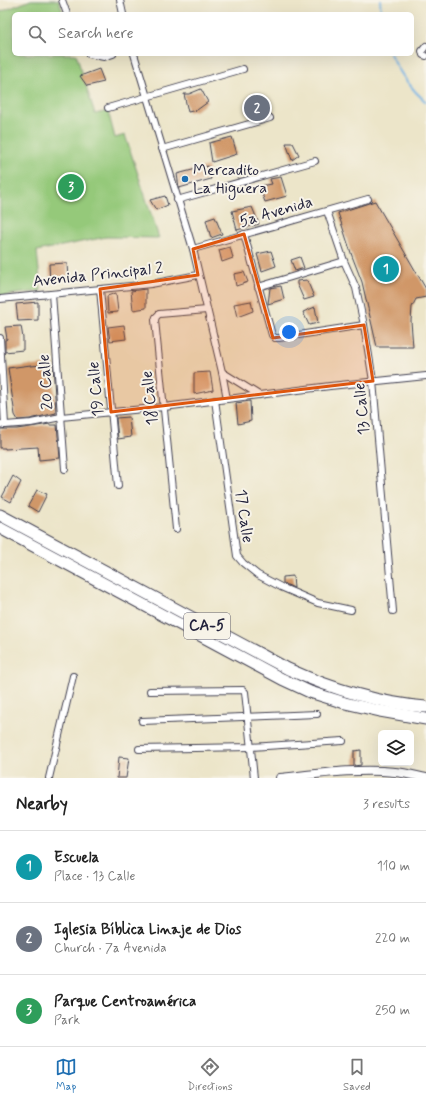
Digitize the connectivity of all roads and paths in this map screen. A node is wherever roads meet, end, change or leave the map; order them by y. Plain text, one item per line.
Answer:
1 (62, 0) edge
2 (120, 0) edge
3 (66, 12) edge
4 (123, 12) edge
5 (426, 46) edge
6 (135, 56) edge
7 (426, 56) edge
8 (243, 69) dead end
9 (146, 97) junction
10 (108, 108) dead end
11 (270, 118) dead end
12 (162, 149) junction
13 (315, 161) dead end
14 (368, 199) dead end
15 (177, 200) junction
16 (327, 211) junction
17 (244, 234) junction
18 (193, 249) junction
19 (344, 261) junction
20 (198, 275) junction
21 (258, 287) junction
22 (100, 289) junction
23 (52, 294) junction
24 (0, 299) edge
25 (207, 310) junction
26 (364, 326) junction
27 (0, 338) edge
28 (222, 372) junction
29 (426, 376) edge
30 (373, 381) junction
31 (258, 395) junction
32 (227, 399) junction
33 (215, 400) junction
34 (164, 407) junction
35 (111, 412) junction
36 (61, 417) junction
37 (2, 424) edge
38 (65, 469) dead end
39 (118, 486) dead end
40 (0, 515) edge
41 (0, 528) edge
42 (176, 529) dead end
43 (351, 610) dead end
44 (393, 611) dead end
45 (73, 676) dead end
46 (150, 691) dead end
47 (426, 707) edge
48 (317, 714) dead end
49 (248, 718) junction
50 (426, 719) edge
51 (142, 721) dead end
52 (344, 741) dead end
53 (251, 747) junction
54 (139, 749) dead end
55 (335, 775) edge
56 (382, 775) edge
57 (49, 778) edge
58 (254, 778) edge
59 (280, 778) edge
60 (423, 778) edge

1 - 3 street
2 - 4 street
5 - 7 street
6 - 9 street
8 - 9 street
9 - 10 street
9 - 12 street
11 - 12 street
12 - 15 street
13 - 15 street
14 - 16 street, 5a Avenida
15 - 18 street
16 - 17 street, 5a Avenida
16 - 19 street, 13 Calle
17 - 18 street, 5a Avenida
17 - 21 street
18 - 20 street
19 - 21 street
19 - 26 street, 13 Calle
20 - 22 street, Avenida Principal 2
20 - 25 street
21 - 26 street
22 - 23 street, Avenida Principal 2
22 - 35 street, 19 Calle
23 - 24 street, Avenida Principal 2
23 - 36 street, 20 Calle
25 - 28 street
25 - 34 street, 18 Calle
26 - 30 street, 13 Calle
27 - 37 street
28 - 31 street
28 - 32 street
29 - 30 street
30 - 31 street
30 - 44 street, 13 Calle
31 - 32 street
32 - 33 street
33 - 34 street
33 - 43 street, 17 Calle
34 - 35 street
34 - 42 street, 18 Calle
35 - 36 street
35 - 39 street, 19 Calle
36 - 37 street
36 - 38 street, 20 Calle
40 - 47 highway, CA-5
41 - 50 highway, CA-5
45 - 57 street
46 - 49 street
48 - 49 street
49 - 51 street
49 - 53 street
52 - 53 street
53 - 54 street
53 - 58 street
55 - 56 street
55 - 59 street
56 - 60 street

